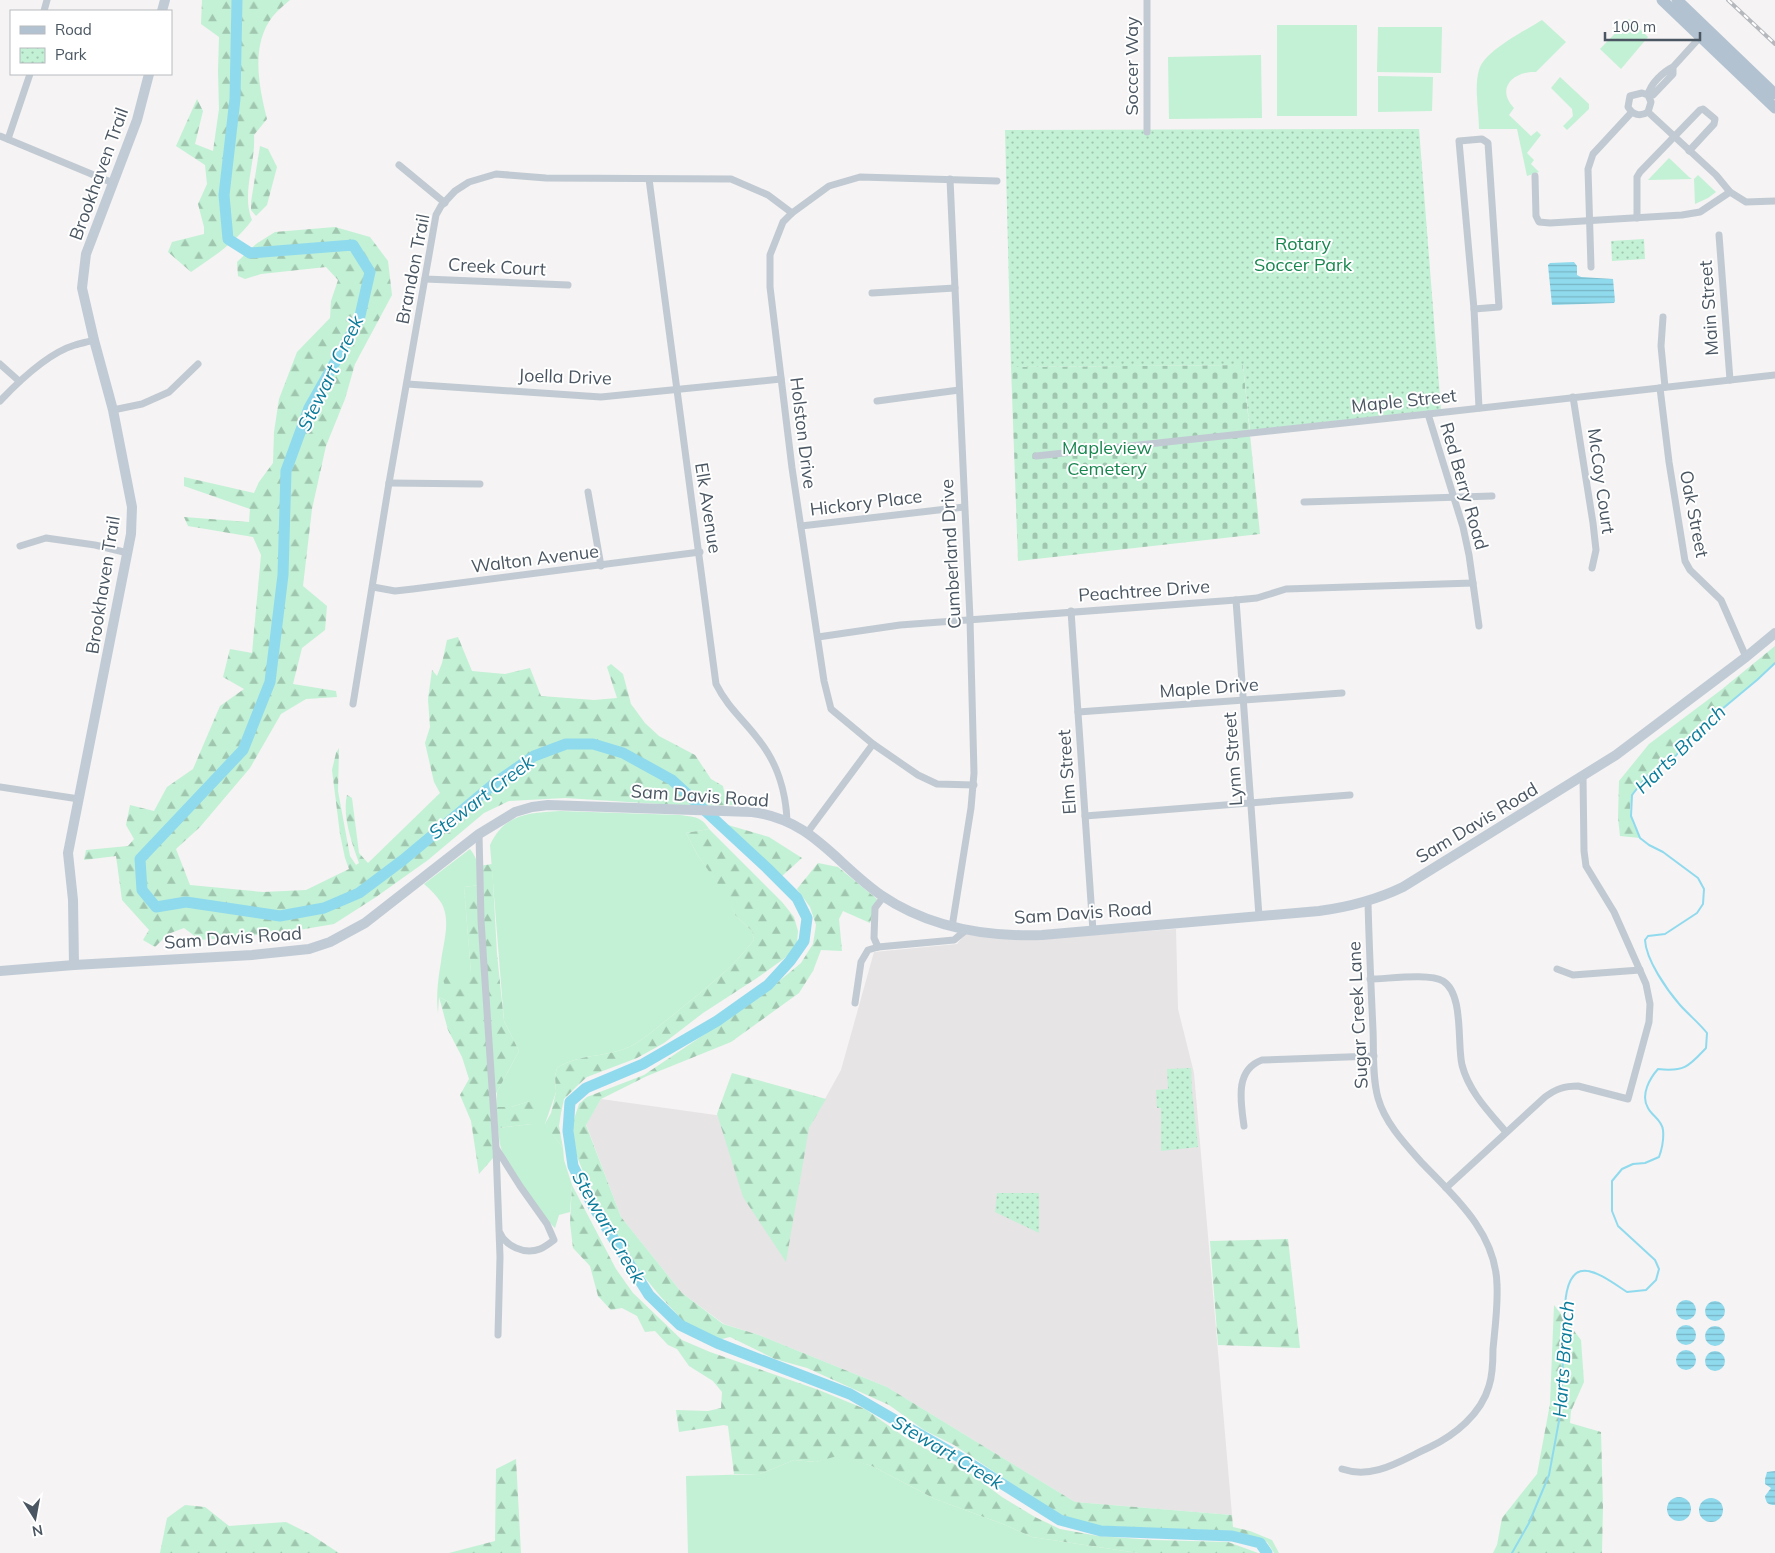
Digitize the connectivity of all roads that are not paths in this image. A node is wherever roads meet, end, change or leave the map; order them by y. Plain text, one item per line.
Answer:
1 (1147, 0) edge
2 (1662, 0) edge
3 (1677, 0) edge
4 (1704, 33) junction
5 (30, 75) edge
6 (149, 75) edge
7 (1648, 94) junction
8 (1775, 94) edge
9 (1775, 108) edge
10 (1648, 112) junction
11 (1631, 113) junction
12 (1147, 132) dead end
13 (0, 136) edge
14 (1674, 137) junction
15 (8, 139) junction
16 (1688, 151) junction
17 (399, 165) dead end
18 (1535, 176) dead end
19 (649, 179) junction
20 (950, 179) junction
21 (997, 181) dead end
22 (113, 183) junction
23 (1730, 192) junction
24 (1775, 201) edge
25 (444, 203) junction
26 (792, 213) junction
27 (1637, 218) junction
28 (1589, 220) junction
29 (1719, 235) dead end
30 (1591, 267) dead end
31 (425, 278) junction
32 (568, 285) dead end
33 (955, 288) junction
34 (872, 293) dead end
35 (1474, 309) junction
36 (1663, 317) dead end
37 (94, 340) junction
38 (0, 364) edge
39 (198, 364) dead end
40 (1775, 375) edge
41 (781, 378) junction
42 (1730, 380) junction
43 (19, 382) junction
44 (407, 384) junction
45 (677, 388) junction
46 (1663, 388) junction
47 (959, 390) junction
48 (1573, 397) junction
49 (0, 401) edge
50 (877, 401) dead end
51 (1479, 408) junction
52 (113, 410) junction
53 (1428, 414) junction
54 (1036, 456) dead end
55 (389, 483) junction
56 (480, 484) dead end
57 (588, 492) dead end
58 (1492, 496) dead end
59 (1455, 498) junction
60 (1304, 502) dead end
61 (964, 507) junction
62 (801, 526) junction
63 (20, 546) dead end
64 (128, 552) junction
65 (700, 552) junction
66 (601, 566) junction
67 (1592, 568) dead end
68 (1473, 583) junction
69 (373, 587) junction
70 (1236, 600) junction
71 (1071, 611) junction
72 (970, 619) junction
73 (1479, 626) dead end
74 (1775, 633) edge
75 (818, 637) junction
76 (1746, 657) junction
77 (1342, 694) dead end
78 (1244, 701) junction
79 (353, 704) dead end
80 (1078, 712) junction
81 (873, 744) junction
82 (1583, 777) junction
83 (974, 785) junction
84 (0, 788) edge
85 (1350, 795) dead end
86 (79, 799) junction
87 (1251, 802) junction
88 (1085, 816) junction
89 (787, 821) junction
90 (807, 833) junction
91 (479, 834) junction
92 (884, 896) junction
93 (1368, 902) junction
94 (1259, 916) junction
95 (952, 926) junction
96 (966, 930) junction
97 (1093, 931) junction
98 (878, 947) junction
99 (74, 965) junction
100 (1557, 969) dead end
101 (1640, 970) junction
102 (0, 971) edge
103 (1370, 979) junction
104 (856, 1003) dead end
105 (1374, 1056) junction
106 (1244, 1126) dead end
107 (1506, 1132) junction
108 (496, 1148) junction
109 (1446, 1188) junction
110 (499, 1231) junction
111 (498, 1335) dead end
112 (1342, 1469) dead end

1 - 12 street, Soccer Way
2 - 4 main road
3 - 4 main road
4 - 7 street
4 - 8 main road
4 - 9 main road
5 - 15 street
6 - 22 street, Brookhaven Trail
7 - 10 street
7 - 11 street
10 - 11 street
10 - 14 street
11 - 28 street
13 - 15 street
14 - 16 street
14 - 16 street
14 - 27 street
15 - 22 street
16 - 23 street
17 - 25 street
18 - 28 street
19 - 25 street, Brandon Trail
19 - 26 street, Brandon Trail
19 - 45 street, Elk Avenue
20 - 21 street, Holston Drive
20 - 26 street, Holston Drive
20 - 33 street, Cumberland Drive
22 - 37 street, Brookhaven Trail
23 - 24 street
23 - 27 street
25 - 31 street, Brandon Trail
26 - 41 street, Holston Drive
27 - 28 street
28 - 30 street
29 - 42 street, Main Street
31 - 32 street, Creek Court
31 - 44 street, Brandon Trail
33 - 34 street
33 - 47 street, Cumberland Drive
35 - 35 street
35 - 51 street
36 - 46 street, Oak Street
37 - 43 street
37 - 52 street, Brookhaven Trail
38 - 43 street
39 - 52 street
40 - 42 street, Maple Street
41 - 45 street, Joella Drive
41 - 62 street, Holston Drive
42 - 46 street, Maple Street
43 - 49 street
44 - 45 street, Joella Drive
44 - 55 street, Brandon Trail
45 - 65 street, Elk Avenue
46 - 48 street, Maple Street
46 - 76 street, Oak Street
47 - 50 street
47 - 61 street, Cumberland Drive
48 - 51 street, Maple Street
48 - 67 street, McCoy Court
51 - 53 street, Maple Street
52 - 64 street, Brookhaven Trail
53 - 54 street, Maple Street
53 - 59 street, Red Berry Road
55 - 56 street
55 - 69 street, Brandon Trail
57 - 66 street
58 - 59 street
59 - 60 street
59 - 68 street, Red Berry Road
61 - 62 street, Hickory Place
61 - 72 street, Cumberland Drive
62 - 75 street, Holston Drive
63 - 64 street
64 - 86 street, Brookhaven Trail
65 - 66 street, Walton Avenue
65 - 89 street, Elk Avenue
66 - 69 street, Walton Avenue
68 - 70 street, Peachtree Drive
68 - 73 street, Red Berry Road
69 - 79 street, Brandon Trail
70 - 71 street, Peachtree Drive
70 - 78 street, Lynn Street
71 - 72 street, Peachtree Drive
71 - 80 street, Elm Street
72 - 75 street, Peachtree Drive
72 - 83 street, Cumberland Drive
74 - 76 street, Sam Davis Road
75 - 81 street, Holston Drive
76 - 82 street, Sam Davis Road
77 - 78 street, Maple Drive
78 - 80 street, Maple Drive
78 - 87 street, Lynn Street
80 - 88 street, Elm Street
81 - 83 street, Holston Drive
81 - 90 street
82 - 93 street, Sam Davis Road
82 - 101 street
83 - 95 street, Cumberland Drive
84 - 86 street
85 - 87 street
86 - 99 street, Brookhaven Trail
87 - 88 street
87 - 94 street, Lynn Street
88 - 97 street, Elm Street
89 - 90 street, Sam Davis Road
89 - 91 street, Sam Davis Road
90 - 92 street, Sam Davis Road
91 - 99 street, Sam Davis Road
91 - 108 street
92 - 95 street, Sam Davis Road
92 - 98 street
93 - 94 street, Sam Davis Road
93 - 103 street, Sugar Creek Lane
94 - 97 street, Sam Davis Road
95 - 96 street, Sam Davis Road
96 - 97 street, Sam Davis Road
96 - 98 street
98 - 104 street
99 - 102 street, Sam Davis Road
100 - 101 street
101 - 107 street
103 - 105 street, Sugar Creek Lane
103 - 107 street
105 - 106 street
105 - 109 street, Sugar Creek Lane
107 - 109 street
108 - 110 street
108 - 110 street
109 - 112 street, Sugar Creek Lane
110 - 111 street

